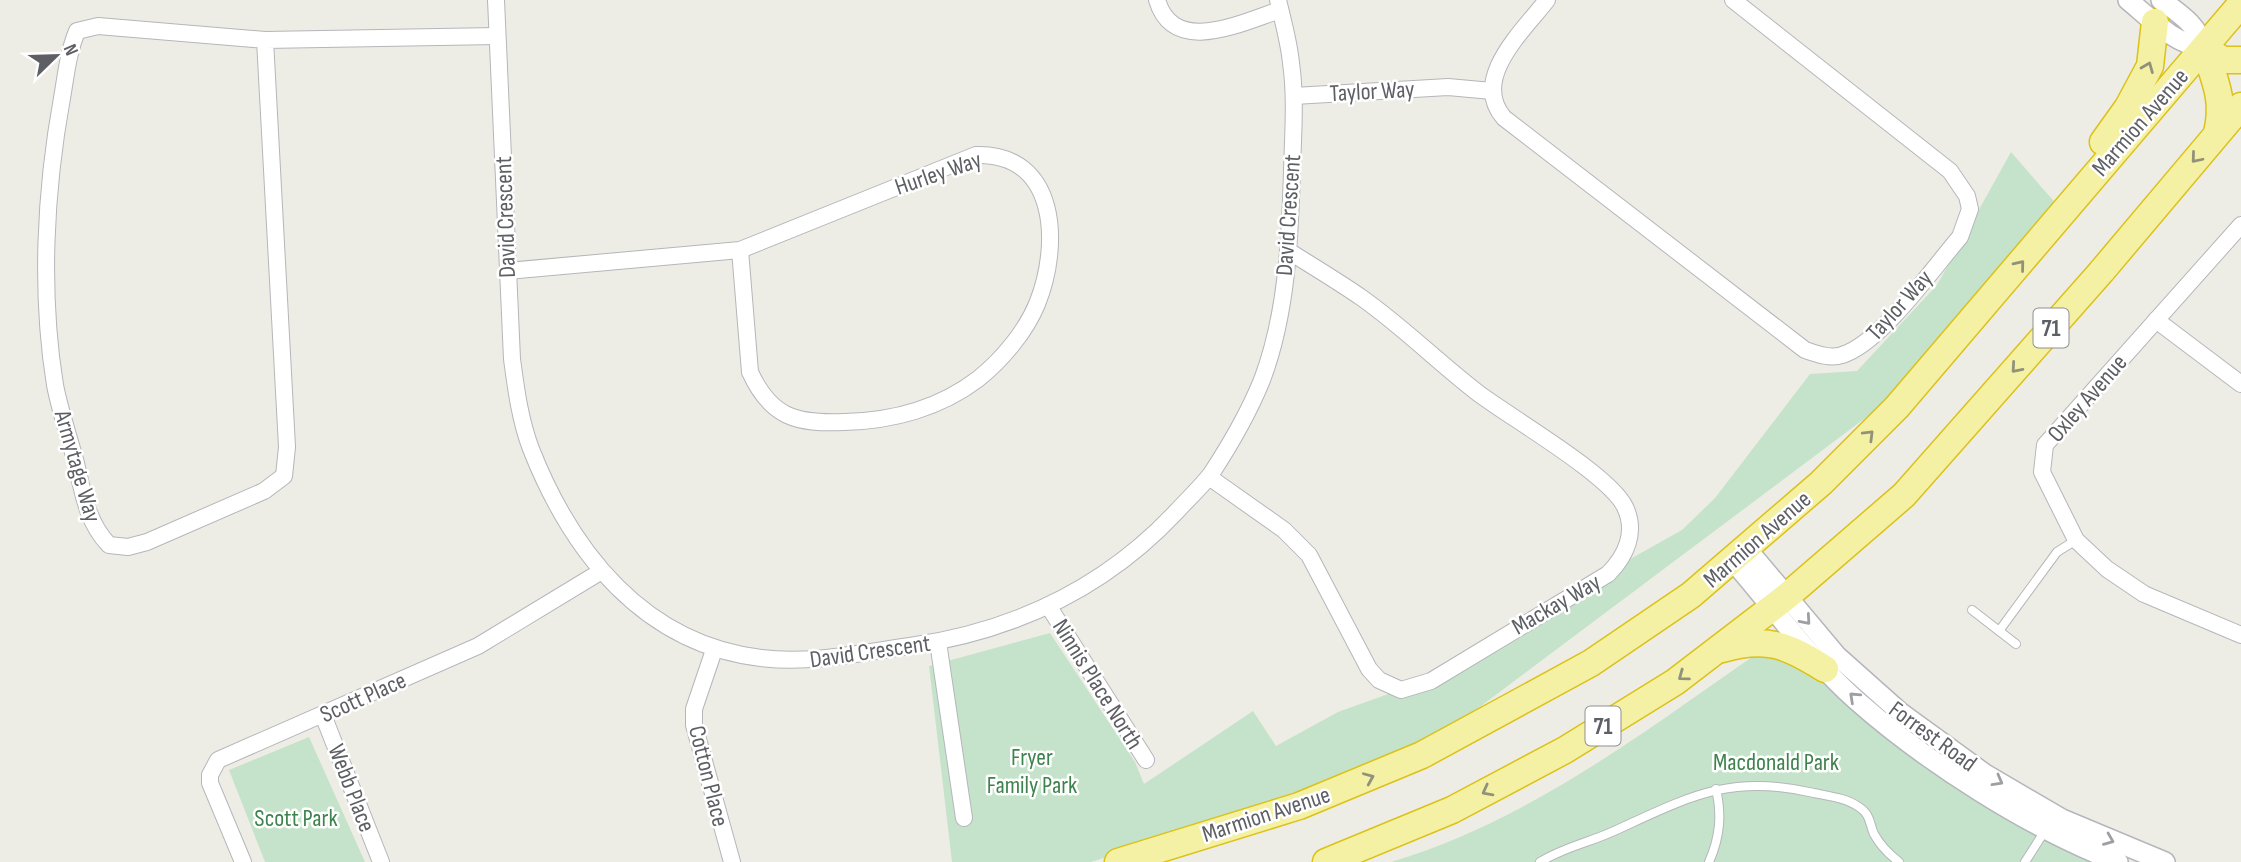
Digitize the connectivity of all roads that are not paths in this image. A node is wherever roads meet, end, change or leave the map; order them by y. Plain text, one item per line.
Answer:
1 (496, 0) edge
2 (1157, 0) edge
3 (1547, 0) edge
4 (1732, 0) edge
5 (2128, 0) edge
6 (2241, 4) edge
7 (1279, 5) edge
8 (2158, 11) edge
9 (497, 36) junction
10 (265, 40) junction
11 (2204, 48) junction
12 (2241, 60) edge
13 (1492, 91) junction
14 (1294, 96) junction
15 (2241, 106) edge
16 (2217, 133) junction
17 (2066, 208) junction
18 (2241, 225) edge
19 (740, 250) junction
20 (1290, 251) junction
21 (507, 271) junction
22 (2156, 320) junction
23 (2241, 384) edge
24 (1209, 477) junction
25 (2076, 540) junction
26 (1740, 555) junction
27 (600, 572) junction
28 (1779, 602) junction
29 (1049, 607) junction
30 (1972, 610) dead end
31 (1999, 631) junction
32 (2241, 635) edge
33 (938, 642) junction
34 (2017, 644) dead end
35 (714, 650) junction
36 (1717, 651) junction
37 (1825, 669) junction
38 (323, 715) junction
39 (1146, 760) dead end
40 (1716, 789) junction
41 (964, 818) dead end
42 (2051, 821) junction
43 (243, 862) edge
44 (381, 862) edge
45 (732, 862) edge
46 (1118, 862) edge
47 (1326, 862) edge
48 (1540, 862) edge
49 (1709, 862) edge
50 (1899, 862) edge
51 (2025, 862) edge
52 (2118, 862) edge
53 (2165, 862) edge

1 - 9 street, David Crescent
2 - 7 street
3 - 13 street
4 - 13 street, Taylor Way
5 - 8 street
6 - 11 highway, Marmion Avenue / 71
7 - 14 street, David Crescent
8 - 11 street
17 -> 8 highway
9 - 10 street, Armytage Way
9 - 21 street, David Crescent
10 - 10 street, Armytage Way
11 - 12 highway
11 - 16 highway
11 - 17 highway, Marmion Avenue / 71
13 - 14 street, Taylor Way
14 - 20 street, David Crescent
15 - 16 highway, 71
16 -> 28 highway, 71
26 -> 17 highway, Marmion Avenue / 71
18 - 22 street, Oxley Avenue
19 - 19 street, Hurley Way
19 - 21 street, Hurley Way
20 - 24 street, David Crescent
20 - 24 street, Mackay Way
21 - 27 street, David Crescent
22 - 23 street
22 - 25 street, Oxley Avenue
24 - 29 street, David Crescent
25 - 31 lane
25 - 32 street, Oxley Avenue
26 - 28 street, Forrest Road
46 -> 26 highway, Marmion Avenue / 71
27 - 35 street, David Crescent
27 - 38 street, Scott Place
28 - 36 highway, 71
28 - 37 street, Forrest Road
28 -> 42 street, Forrest Road
29 - 33 street, David Crescent
29 - 39 street, Ninnis Place North
30 - 31 lane
31 - 34 lane
33 - 35 street, David Crescent
33 - 41 street
35 - 45 street, Cotton Place
36 - 37 highway
36 -> 47 highway, 71
42 -> 37 street, Forrest Road
38 - 43 street, Scott Place
38 - 44 street, Webb Place
40 - 48 lane
40 - 49 lane
40 - 50 lane
42 - 51 lane
42 - 52 street, Forrest Road
42 -> 53 street, Forrest Road

